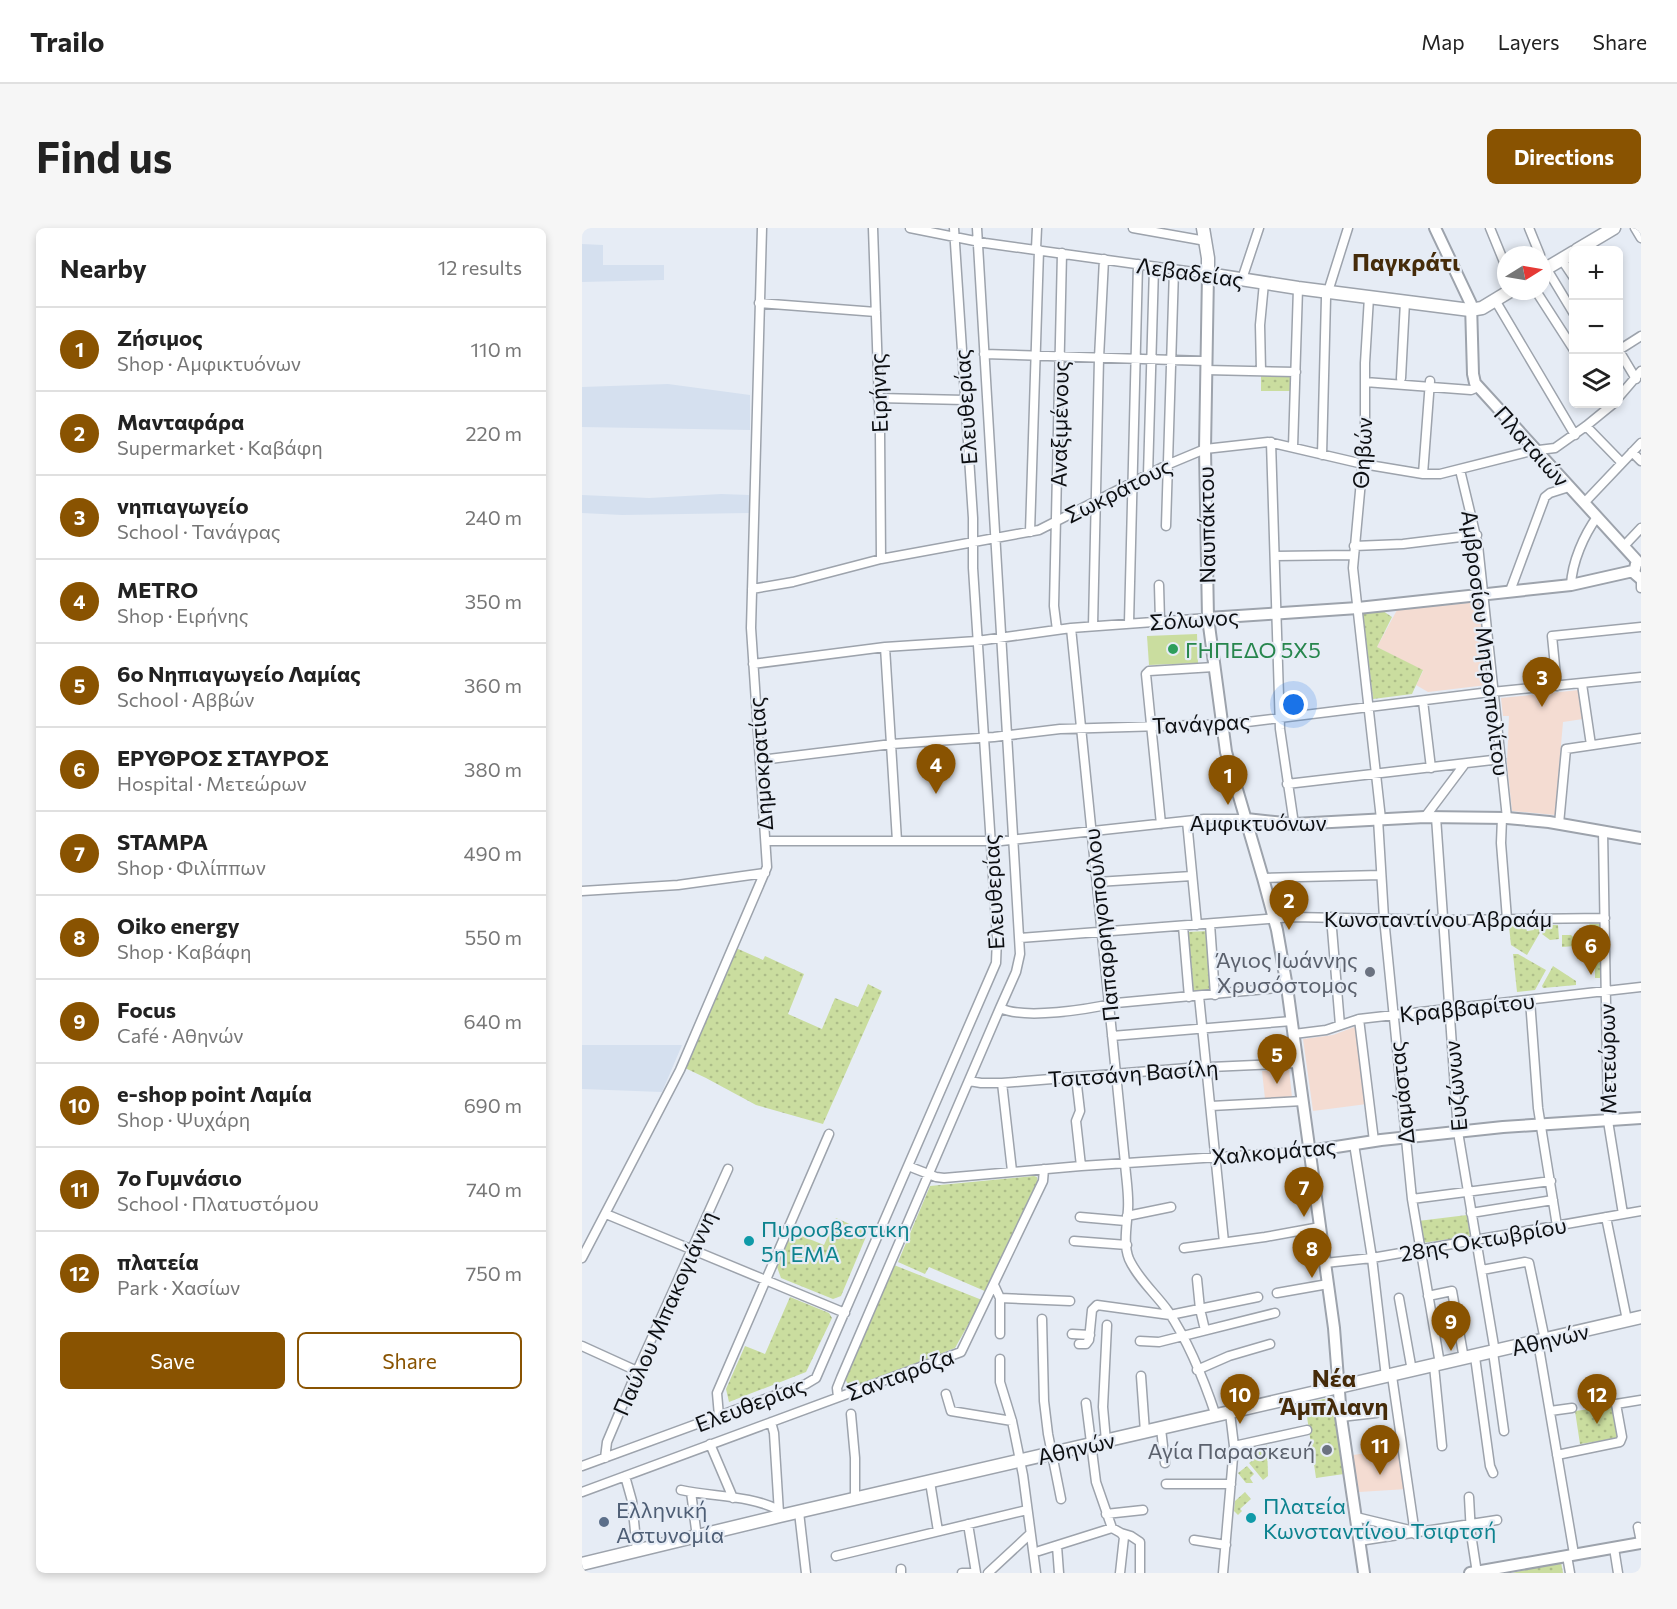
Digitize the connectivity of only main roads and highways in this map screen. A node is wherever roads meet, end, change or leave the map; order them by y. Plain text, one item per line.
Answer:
1 (1611, 229) edge
2 (1204, 234) edge
3 (1583, 246) edge
4 (1569, 255) edge
5 (1551, 264) edge
6 (1208, 274) joint
7 (1497, 299) edge
8 (1641, 1317) edge
9 (582, 1564) edge

1 - 3 main road
2 - 6 main road, Ναυπάκτου
4 - 5 main road
6 - 7 main road, Λεβαδείας
8 - 9 main road, Αθηνών

